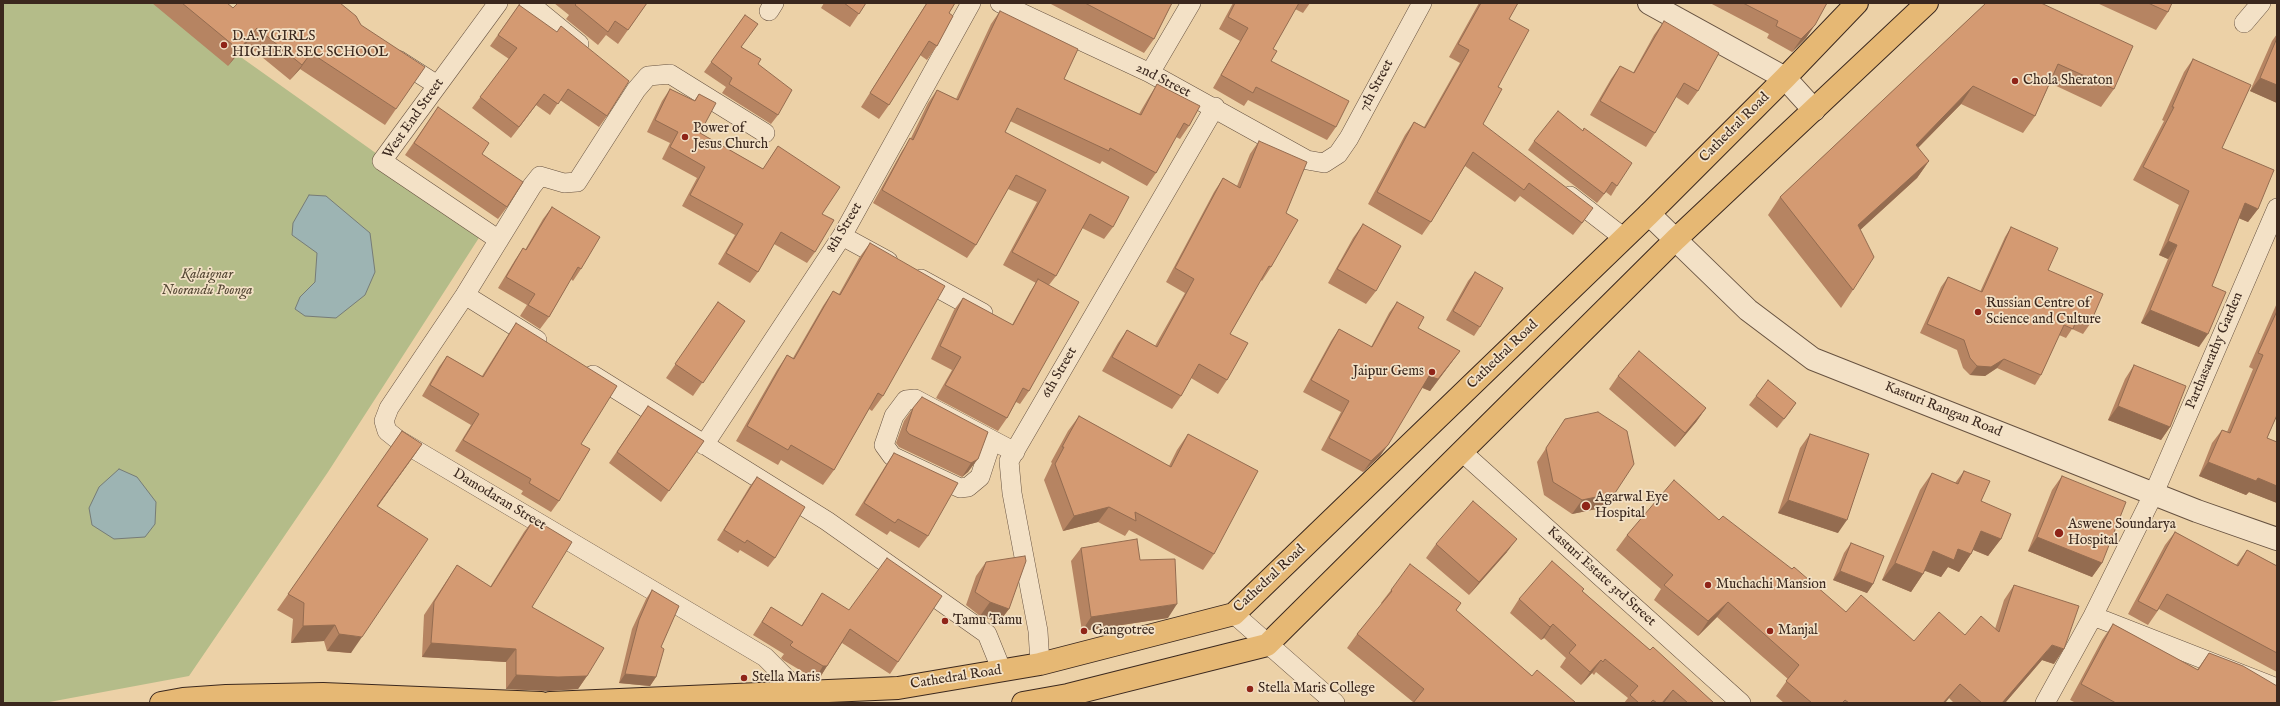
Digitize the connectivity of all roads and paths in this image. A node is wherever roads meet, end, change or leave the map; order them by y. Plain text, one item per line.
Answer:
1 (498, 3) edge
2 (529, 3) edge
3 (971, 3) edge
4 (1000, 3) edge
5 (1191, 3) edge
6 (1422, 3) edge
7 (1649, 3) edge
8 (1857, 3) edge
9 (1927, 3) edge
10 (2260, 3) edge
11 (2244, 23) dead end
12 (381, 48) edge
13 (594, 56) edge
14 (1150, 73) junction
15 (1786, 78) junction
16 (437, 85) junction
17 (1215, 107) junction
18 (1814, 110) junction
19 (765, 133) dead end
20 (1324, 163) joint
21 (1553, 184) edge
22 (2277, 208) edge
23 (1650, 214) junction
24 (842, 236) junction
25 (1624, 238) junction
26 (499, 240) junction
27 (1675, 240) junction
28 (2270, 243) edge
29 (465, 295) junction
30 (999, 322) edge
31 (551, 349) edge
32 (578, 366) edge
33 (992, 440) junction
34 (704, 445) junction
35 (1460, 451) junction
36 (1015, 452) junction
37 (2154, 493) junction
38 (2277, 539) edge
39 (1234, 614) junction
40 (2093, 616) junction
41 (1268, 645) junction
42 (1040, 664) junction
43 (1002, 671) junction
44 (2277, 688) edge
45 (800, 692) junction
46 (161, 703) edge
47 (541, 703) edge
48 (550, 703) edge
49 (1023, 703) edge
50 (1335, 703) edge
51 (1741, 703) edge
52 (2045, 703) edge

1 - 16 street, West End Street
2 - 13 street
3 - 24 street, 8th Street
4 - 14 street, 2nd Street
5 - 14 street
6 - 20 street, 7th Street
7 - 15 street
8 - 15 main road, Cathedral Road
9 - 18 main road
10 - 11 street
12 - 16 street
14 - 17 street, 2nd Street
15 - 18 street
15 - 23 main road, Cathedral Road
16 - 26 street, West End Street
17 - 20 street, 2nd Street
17 - 36 street, 6th Street
18 - 27 main road
19 - 26 street
21 - 25 street
22 - 28 street, Parthasarathy Garden
23 - 25 main road, Cathedral Road
23 - 27 street, Kasturi Rangan Road
24 - 30 street
24 - 34 street, 8th Street
25 - 39 main road, Cathedral Road
26 - 29 street
27 - 35 main road
27 - 37 street, Kasturi Rangan Road
28 - 37 street, Parthasarathy Garden
29 - 31 street
29 - 45 street, Damodaran Street
32 - 34 street
33 - 33 street
33 - 36 street
34 - 43 street
35 - 41 main road
35 - 51 street, Kasturi Estate 3rd Street
36 - 42 street, 6th Street
37 - 38 street, Kasturi Rangan Road
37 - 40 street, Parthasarathy Garden
39 - 41 street
39 - 42 main road, Cathedral Road
40 - 44 street
40 - 52 street, Parthasarathy Garden
41 - 49 main road
41 - 50 street
42 - 43 main road, Cathedral Road
43 - 45 main road, Cathedral Road
45 - 48 main road, Cathedral Road
46 - 47 main road

